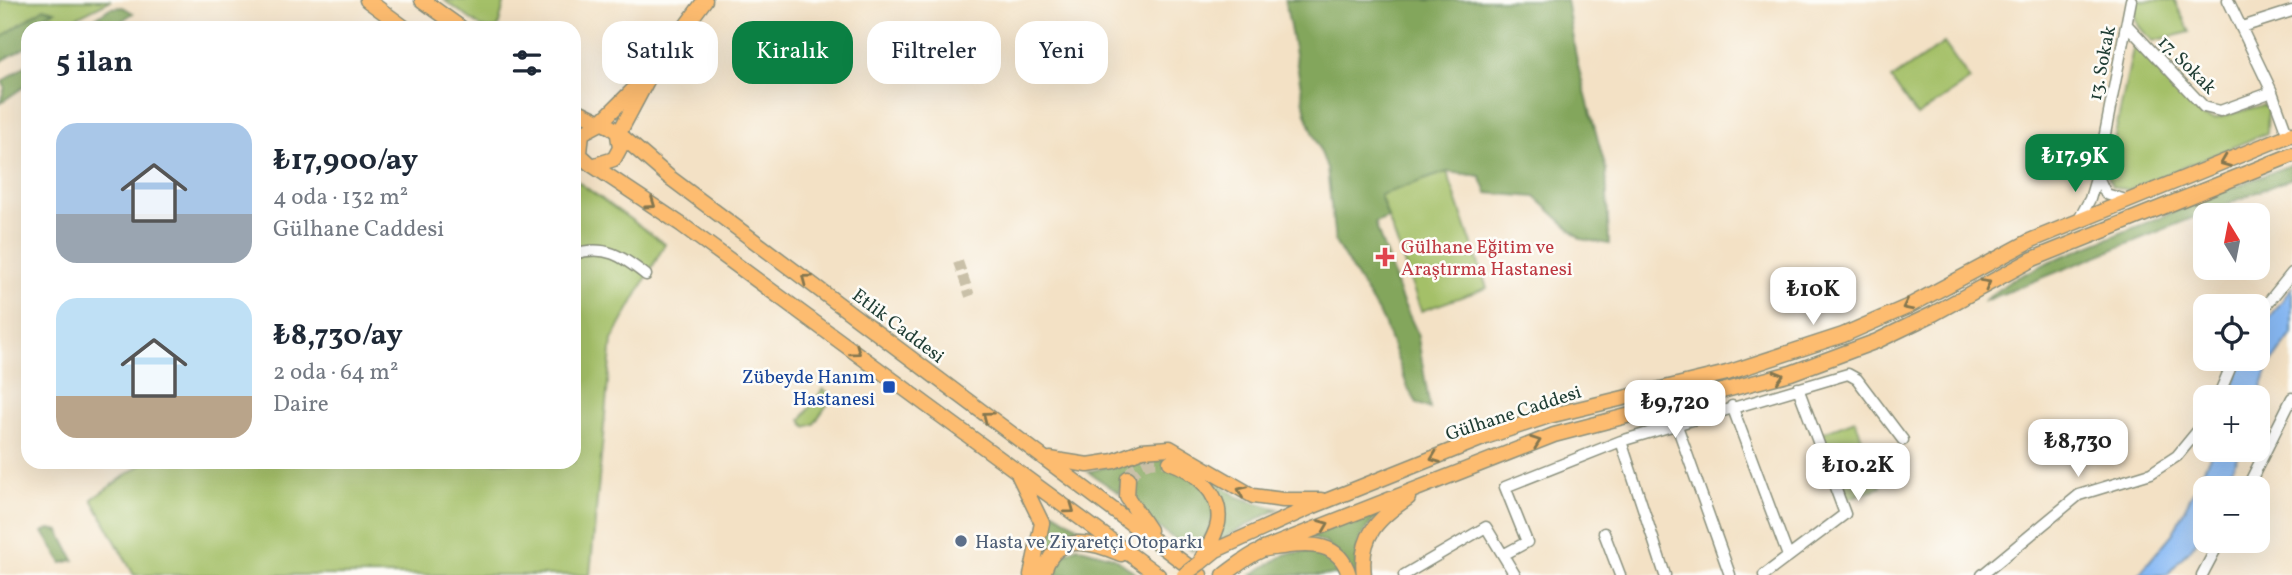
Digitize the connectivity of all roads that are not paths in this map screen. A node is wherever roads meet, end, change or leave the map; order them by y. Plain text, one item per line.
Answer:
1 (367, 0) edge
2 (422, 0) edge
3 (705, 0) edge
4 (2132, 0) edge
5 (2228, 0) edge
6 (2292, 11) edge
7 (393, 21) edge
8 (451, 21) edge
9 (689, 21) edge
10 (2127, 25) junction
11 (2242, 27) junction
12 (640, 84) edge
13 (645, 84) edge
14 (2272, 92) junction
15 (581, 113) edge
16 (599, 124) junction
17 (618, 135) junction
18 (2290, 135) edge
19 (581, 137) edge
20 (581, 154) edge
21 (2292, 155) edge
22 (595, 165) junction
23 (2097, 175) junction
24 (2130, 201) junction
25 (2077, 223) junction
26 (581, 253) edge
27 (2292, 273) edge
28 (646, 275) dead end
29 (2270, 300) edge
30 (1798, 388) junction
31 (2292, 398) edge
32 (1732, 406) junction
33 (1676, 423) junction
34 (2193, 437) edge
35 (1903, 440) dead end
36 (1621, 441) junction
37 (1042, 457) junction
38 (1170, 462) tunnel mouth
39 (1015, 468) junction
40 (2253, 476) edge
41 (1128, 478) dead end
42 (1433, 481) junction
43 (1333, 499) junction
44 (1604, 533) dead end
45 (1214, 545) junction
46 (1261, 550) junction
47 (2214, 553) edge
48 (1503, 555) junction
49 (1174, 556) junction
50 (1788, 556) junction
51 (1200, 569) edge
52 (1153, 571) edge
53 (1031, 575) edge
54 (1044, 575) edge
55 (1184, 575) edge
56 (1224, 575) edge
57 (1349, 575) edge
58 (1364, 575) edge
59 (1404, 575) edge
60 (1515, 575) edge
61 (1620, 575) edge
62 (1665, 575) edge
63 (1730, 575) edge
64 (1764, 575) edge
65 (1982, 575) edge
66 (2202, 575) edge

1 - 7 main road
2 - 8 main road
3 - 9 main road
4 - 10 street, 13. Sokak
5 - 11 street
6 - 11 street
10 - 14 street, 17. Sokak
10 - 23 street, 13. Sokak
11 - 14 street
12 - 16 main road
13 - 17 main road
14 - 18 street
15 - 16 main road, Etlik Caddesi
16 - 17 main road, Etlik Caddesi
16 - 19 main road
17 - 22 main road
37 -> 17 main road, Etlik Caddesi
18 -> 24 main road, Gülhane Caddesi
20 - 22 main road
42 -> 21 main road, Gülhane Caddesi
22 -> 39 main road
23 - 24 street
23 - 25 street, 13. Sokak
24 - 25 main road, Gülhane Caddesi
25 -> 43 main road, Gülhane Caddesi
26 - 28 street
27 - 29 street
30 - 32 street
30 - 35 street
30 - 50 street
31 - 40 street
32 - 33 street
32 - 50 street
33 - 36 street
33 - 63 street
34 - 65 street
36 - 48 street
36 - 62 street
43 -> 37 main road
37 - 49 main road, Etlik Caddesi
38 - 45 main road
39 -> 52 main road
39 - 53 main road
41 - 49 main road
46 -> 42 main road, Gülhane Caddesi
42 - 58 main road
43 - 45 main road, Gülhane Caddesi
44 - 61 street
45 - 51 main road
46 - 56 main road
46 - 57 main road
47 - 66 street
48 - 59 street
48 - 60 street
49 - 51 main road, Etlik Caddesi
50 - 64 street
51 - 55 main road, bridge
52 - 54 main road

